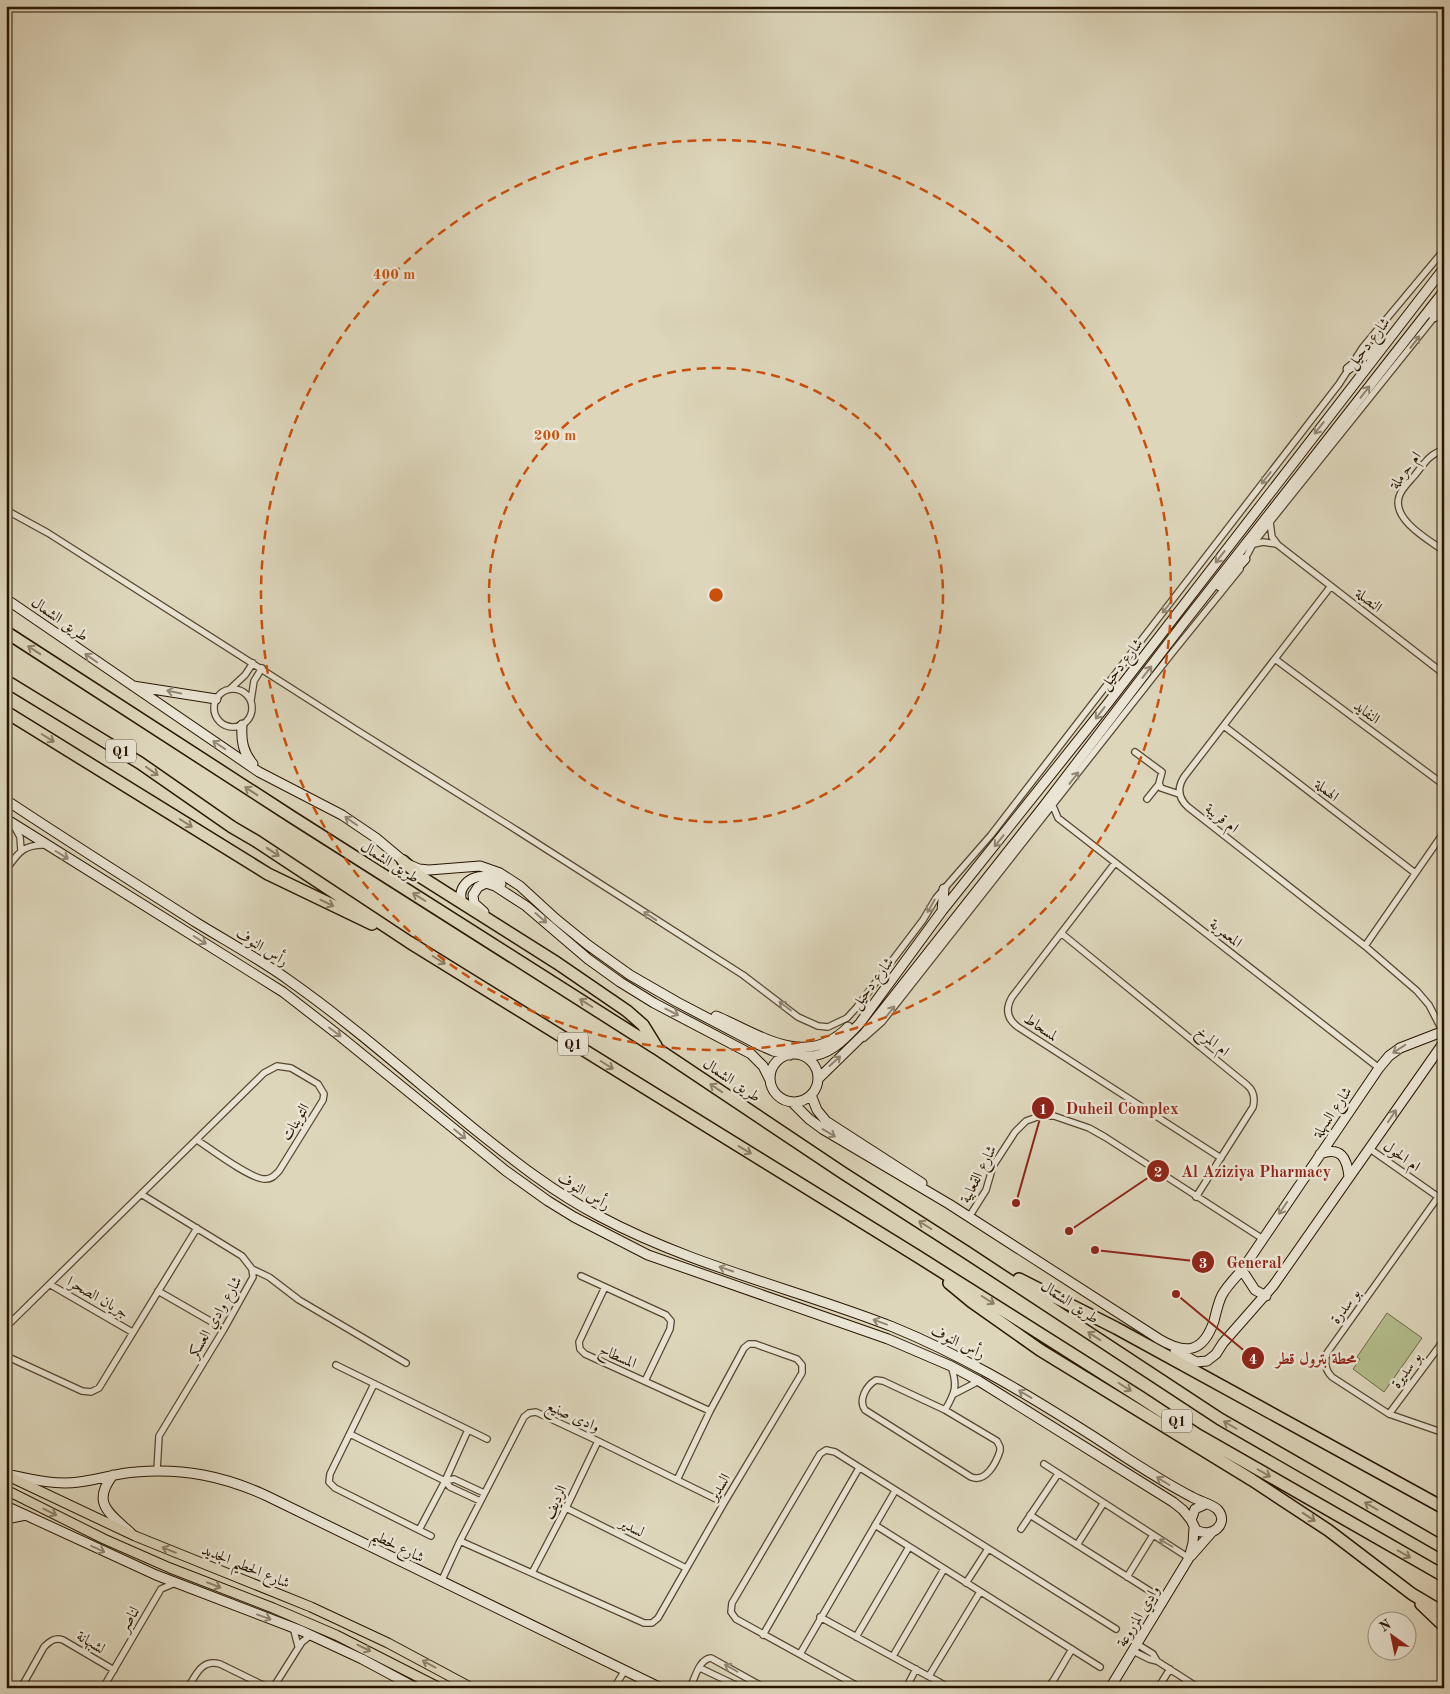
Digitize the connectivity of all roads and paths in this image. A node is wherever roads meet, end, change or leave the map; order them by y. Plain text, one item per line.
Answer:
1 (1444, 250) edge
2 (1444, 268) edge
3 (1443, 292) edge
4 (1444, 305) edge
5 (1434, 317) junction
6 (1392, 334) junction
7 (1348, 369) junction
8 (1444, 450) edge
9 (6, 510) edge
10 (1270, 522) junction
11 (1253, 544) junction
12 (1278, 545) junction
13 (1444, 551) edge
14 (1245, 559) junction
15 (1331, 586) junction
16 (6, 600) edge
17 (1183, 624) junction
18 (6, 632) edge
19 (1275, 658) junction
20 (253, 663) junction
21 (262, 668) junction
22 (1444, 674) edge
23 (6, 681) edge
24 (131, 686) junction
25 (229, 690) junction
26 (216, 699) junction
27 (251, 702) junction
28 (6, 712) edge
29 (242, 725) junction
30 (1224, 726) junction
31 (1135, 752) dead end
32 (259, 772) junction
33 (1159, 784) junction
34 (1444, 785) edge
35 (1179, 794) junction
36 (6, 800) edge
37 (1147, 800) dead end
38 (1053, 806) junction
39 (1044, 817) junction
40 (1058, 818) junction
41 (9, 821) edge
42 (1444, 832) edge
43 (46, 845) junction
44 (21, 850) junction
45 (403, 861) junction
46 (1115, 863) junction
47 (6, 870) edge
48 (1415, 873) junction
49 (944, 888) junction
50 (463, 904) junction
51 (526, 906) junction
52 (972, 907) junction
53 (942, 911) junction
54 (955, 917) junction
55 (507, 932) junction
56 (1061, 933) junction
57 (409, 942) junction
58 (1365, 946) junction
59 (883, 992) junction
60 (677, 1002) junction
61 (1443, 1035) edge
62 (854, 1044) junction
63 (656, 1048) junction
64 (790, 1055) junction
65 (805, 1056) junction
66 (1379, 1068) junction
67 (818, 1079) junction
68 (770, 1080) junction
69 (811, 1095) junction
70 (792, 1102) junction
71 (197, 1140) junction
72 (1370, 1149) junction
73 (1320, 1155) junction
74 (1221, 1158) junction
75 (1349, 1177) junction
76 (141, 1194) junction
77 (1196, 1197) junction
78 (1441, 1199) edge
79 (949, 1204) junction
80 (969, 1216) junction
81 (197, 1228) junction
82 (1262, 1239) junction
83 (966, 1252) junction
84 (917, 1256) junction
85 (252, 1269) junction
86 (1242, 1270) junction
87 (581, 1276) dead end
88 (51, 1284) junction
89 (605, 1287) junction
90 (158, 1291) junction
91 (1266, 1296) junction
92 (6, 1327) edge
93 (224, 1329) junction
94 (132, 1332) junction
95 (1444, 1340) edge
96 (1171, 1346) junction
97 (6, 1356) edge
98 (406, 1363) dead end
99 (336, 1364) dead end
100 (951, 1366) junction
101 (645, 1381) junction
102 (978, 1381) junction
103 (374, 1384) junction
104 (954, 1394) junction
105 (945, 1410) junction
106 (710, 1411) junction
107 (1389, 1414) junction
108 (468, 1430) junction
109 (1444, 1433) edge
110 (350, 1434) junction
111 (487, 1439) dead end
112 (598, 1441) junction
113 (1044, 1464) dead end
114 (859, 1468) junction
115 (157, 1470) junction
116 (1058, 1474) junction
117 (6, 1475) edge
118 (113, 1475) junction
119 (677, 1480) junction
120 (445, 1481) junction
121 (6, 1490) edge
122 (895, 1491) junction
123 (484, 1493) junction
124 (480, 1501) junction
125 (724, 1503) junction
126 (1103, 1504) junction
127 (1206, 1504) junction
128 (6, 1506) edge
129 (566, 1508) junction
130 (1444, 1509) edge
131 (26, 1515) junction
132 (1030, 1515) junction
133 (6, 1519) edge
134 (1192, 1523) junction
135 (874, 1525) junction
136 (1021, 1529) dead end
137 (420, 1530) junction
138 (1212, 1532) junction
139 (134, 1536) junction
140 (431, 1536) dead end
141 (1153, 1536) junction
142 (460, 1541) junction
143 (1077, 1545) junction
144 (909, 1547) junction
145 (1444, 1548) edge
146 (988, 1549) junction
147 (1189, 1558) junction
148 (686, 1568) junction
149 (944, 1569) junction
150 (532, 1573) junction
151 (156, 1575) junction
152 (1444, 1576) edge
153 (1127, 1577) junction
154 (441, 1582) junction
155 (175, 1583) junction
156 (966, 1583) junction
157 (161, 1589) junction
158 (980, 1592) junction
159 (1412, 1594) junction
160 (1164, 1600) junction
161 (1444, 1606) edge
162 (1444, 1612) edge
163 (820, 1617) junction
164 (1444, 1626) edge
165 (293, 1627) junction
166 (1116, 1629) dead end
167 (311, 1635) junction
168 (764, 1635) junction
169 (856, 1637) junction
170 (298, 1646) junction
171 (1135, 1648) junction
172 (1072, 1649) junction
173 (800, 1654) junction
174 (893, 1656) junction
175 (1100, 1667) dead end
176 (700, 1668) junction
177 (1170, 1669) junction
178 (114, 1670) junction
179 (625, 1670) junction
180 (916, 1670) junction
181 (929, 1676) junction
182 (1051, 1685) edge
183 (21, 1688) edge
184 (104, 1688) edge
185 (188, 1688) edge
186 (271, 1688) edge
187 (416, 1688) edge
188 (440, 1688) edge
189 (472, 1688) edge
190 (614, 1688) edge
191 (661, 1688) edge
192 (690, 1688) edge
193 (742, 1688) edge
194 (765, 1688) edge
195 (861, 1688) edge
196 (906, 1688) edge
197 (950, 1688) edge
198 (1061, 1688) edge
199 (1110, 1688) edge
200 (1158, 1688) edge
201 (1199, 1688) edge

1 - 7 street, شارع دحيل
2 - 6 street, شارع دحيل
3 - 5 street
17 -> 3 street, شارع دحيل
4 - 5 street, شارع دحيل
10 -> 5 street, شارع دحيل
6 - 7 street
6 -> 53 street, شارع دحيل
7 -> 49 street, شارع دحيل
8 - 13 street, ام حرملة
9 - 20 street
10 - 11 street, شارع دحيل
10 - 12 street
11 - 12 street
11 - 14 street, شارع دحيل
12 - 15 street, النصلة
14 - 17 street
38 -> 14 street, شارع دحيل
15 - 19 street
15 - 22 street, النصلة
24 -> 16 street, طريق الشمال
54 -> 17 street, شارع دحيل
63 -> 18 highway, طريق الشمال / Q1
19 - 30 street
19 - 34 street, النفايد
20 - 21 street
20 - 25 street
21 - 27 street
49 -> 21 street, شارع دحيل
23 -> 57 highway, Q1
26 -> 24 street
32 -> 24 street, طريق الشمال
25 - 26 street
25 - 27 street
26 - 29 street
27 - 29 street
28 -> 57 highway
29 - 32 street
30 - 35 street
30 - 48 street, الهملة
31 - 33 street
45 -> 32 street, طريق الشمال
33 - 35 street
33 - 37 street
35 - 58 street, ام قريبة
127 -> 36 street, رأس النوف
38 - 39 street, شارع دحيل
38 - 40 street, المعمرية
39 - 40 street
39 - 52 street, شارع دحيل
40 - 46 street, المعمرية
41 - 43 street, رأس النوف
41 - 44 street
42 - 48 street
43 - 44 street
43 -> 100 street, رأس النوف
44 - 47 street
45 - 50 highway
45 - 60 street, طريق الشمال
46 - 56 street, لمسحاط
46 - 66 street, المعمرية
48 - 58 street
49 - 53 street
50 - 51 street, طريق الشمال
50 - 55 highway
51 - 55 street, طريق الشمال
51 -> 68 street, طريق الشمال
52 - 54 street
62 -> 52 street, شارع دحيل
53 - 59 street, شارع دحيل
54 - 62 street, شارع دحيل
55 - 63 highway
56 - 74 street, ام المرخ
56 - 74 street, لمسحاط
57 -> 84 highway, Q1
58 - 61 street, ام قريبة
59 - 60 street
59 - 65 street, شارع دحيل
60 - 64 street, طريق الشمال
61 -> 66 street, شارع السهلة
72 -> 61 street
67 -> 62 street, شارع دحيل
83 -> 63 highway, طريق الشمال / Q1
64 - 65 street
64 - 68 street
65 - 67 street
66 - 73 street, شارع السهلة
67 - 69 street
68 - 70 street
69 - 70 street
69 - 79 street, طريق الشمال
70 -> 79 street, طريق الشمال
71 - 71 street, التوينات
71 - 76 street, التوينات
72 - 75 street
72 - 78 street, ام الحول
73 - 75 street
73 -> 82 street, شارع السهلة
74 - 77 street, ام المرخ
75 - 91 street
76 - 81 street, شارع وادي العسكر
76 - 88 street, التوينات
77 - 80 street, شارع القعابية
77 - 82 street, شارع القعابية
78 - 107 street, بو سدرة
79 - 80 street, طريق الشمال
80 - 96 street, طريق الشمال
81 - 85 street, شارع وادي العسكر
81 - 90 street
82 - 86 street, شارع السهلة
83 - 130 highway
145 -> 83 highway, طريق الشمال / Q1
84 -> 152 highway, Q1
84 -> 159 highway
85 - 93 street, شارع وادي العسكر
85 - 98 street
86 - 91 street
86 - 96 street, شارع السهلة
87 - 89 street
88 - 92 street, التوينات
88 - 94 street, جريان الصحرا
89 - 101 street, المسطاح
89 - 101 street
90 - 93 street
90 - 94 street
91 - 96 street
93 - 115 street, شارع وادي العسكر
94 - 97 street
95 - 107 street, بو سديرة
99 - 103 street
100 - 102 street, رأس النوف
100 - 104 street
101 - 106 street, المسطاح
102 - 104 street
102 - 134 street, رأس النوف
103 - 108 street
103 - 110 street
104 - 105 street
105 - 105 street
106 - 119 street, السدير
106 - 125 street, السدير
107 - 109 street, بو سدرة
108 - 111 street
108 - 120 street
110 - 120 street
110 - 137 street
112 - 119 street, وادى صنيع
112 - 123 street, وادى صنيع
112 - 129 street, الرديف
113 - 116 street
114 - 122 street
114 - 168 street
114 - 168 street
115 - 118 street, شارع لحطيم
115 - 154 street, شارع لحطيم
116 - 126 street
116 - 132 street
117 - 118 street, شارع لحطيم
117 - 139 main road, شارع الحطيم الجديد
118 - 139 street
119 - 125 street, وادى صنيع
120 - 123 street
120 - 124 street
120 - 137 street
121 -> 188 main road, شارع الحطيم الجديد
122 - 135 street
122 - 146 street
123 - 124 street, وادى صنيع
124 - 142 street, وادى صنيع
125 - 148 street, السدير
126 - 141 street
126 - 143 street
127 - 134 street
127 - 138 street
128 - 131 street
129 - 148 street, لسدير
129 - 150 street, الرديف
131 - 133 street
131 -> 151 street
132 - 136 street
132 - 143 street
134 - 138 street
134 - 147 street, وادي المزروعة
135 - 144 street
135 - 163 street
137 - 140 street
138 - 147 street, وادي المزروعة
189 -> 139 main road, شارع الحطيم الجديد
147 -> 141 street
141 - 153 street
142 - 150 street, السدير
142 - 154 street, وادى صنيع
143 - 153 street
144 - 149 street
144 - 169 street
146 - 156 street
146 - 166 street
147 - 160 street, وادي المزروعة
148 - 150 street, السدير
149 - 156 street
149 - 174 street
151 - 155 street
151 - 157 street
153 - 160 street
154 - 179 street, شارع لحطيم
155 - 157 street
155 -> 165 street
156 - 158 street
157 - 178 street, لناصر
158 - 172 street
158 - 181 street
159 - 161 highway
159 - 162 highway
159 - 164 highway
160 - 171 street, وادي المزروعة
163 - 169 street
163 - 173 street
165 - 167 street
165 - 170 street
167 - 170 street
167 - 187 street
168 - 173 street
169 - 174 street
170 - 186 street
171 - 177 street
171 - 199 street, وادي المزروعة
172 - 175 street
172 - 182 street
173 - 195 street
174 - 180 street
176 - 192 street
176 - 193 street
194 -> 176 street
177 - 200 street
177 - 201 street
178 - 183 street, لشبهانة
178 - 184 street, لناصر
179 - 190 street
179 - 191 street, شارع لحطيم
180 - 181 street
180 - 196 street
181 - 197 street
182 - 198 street
185 - 186 street

